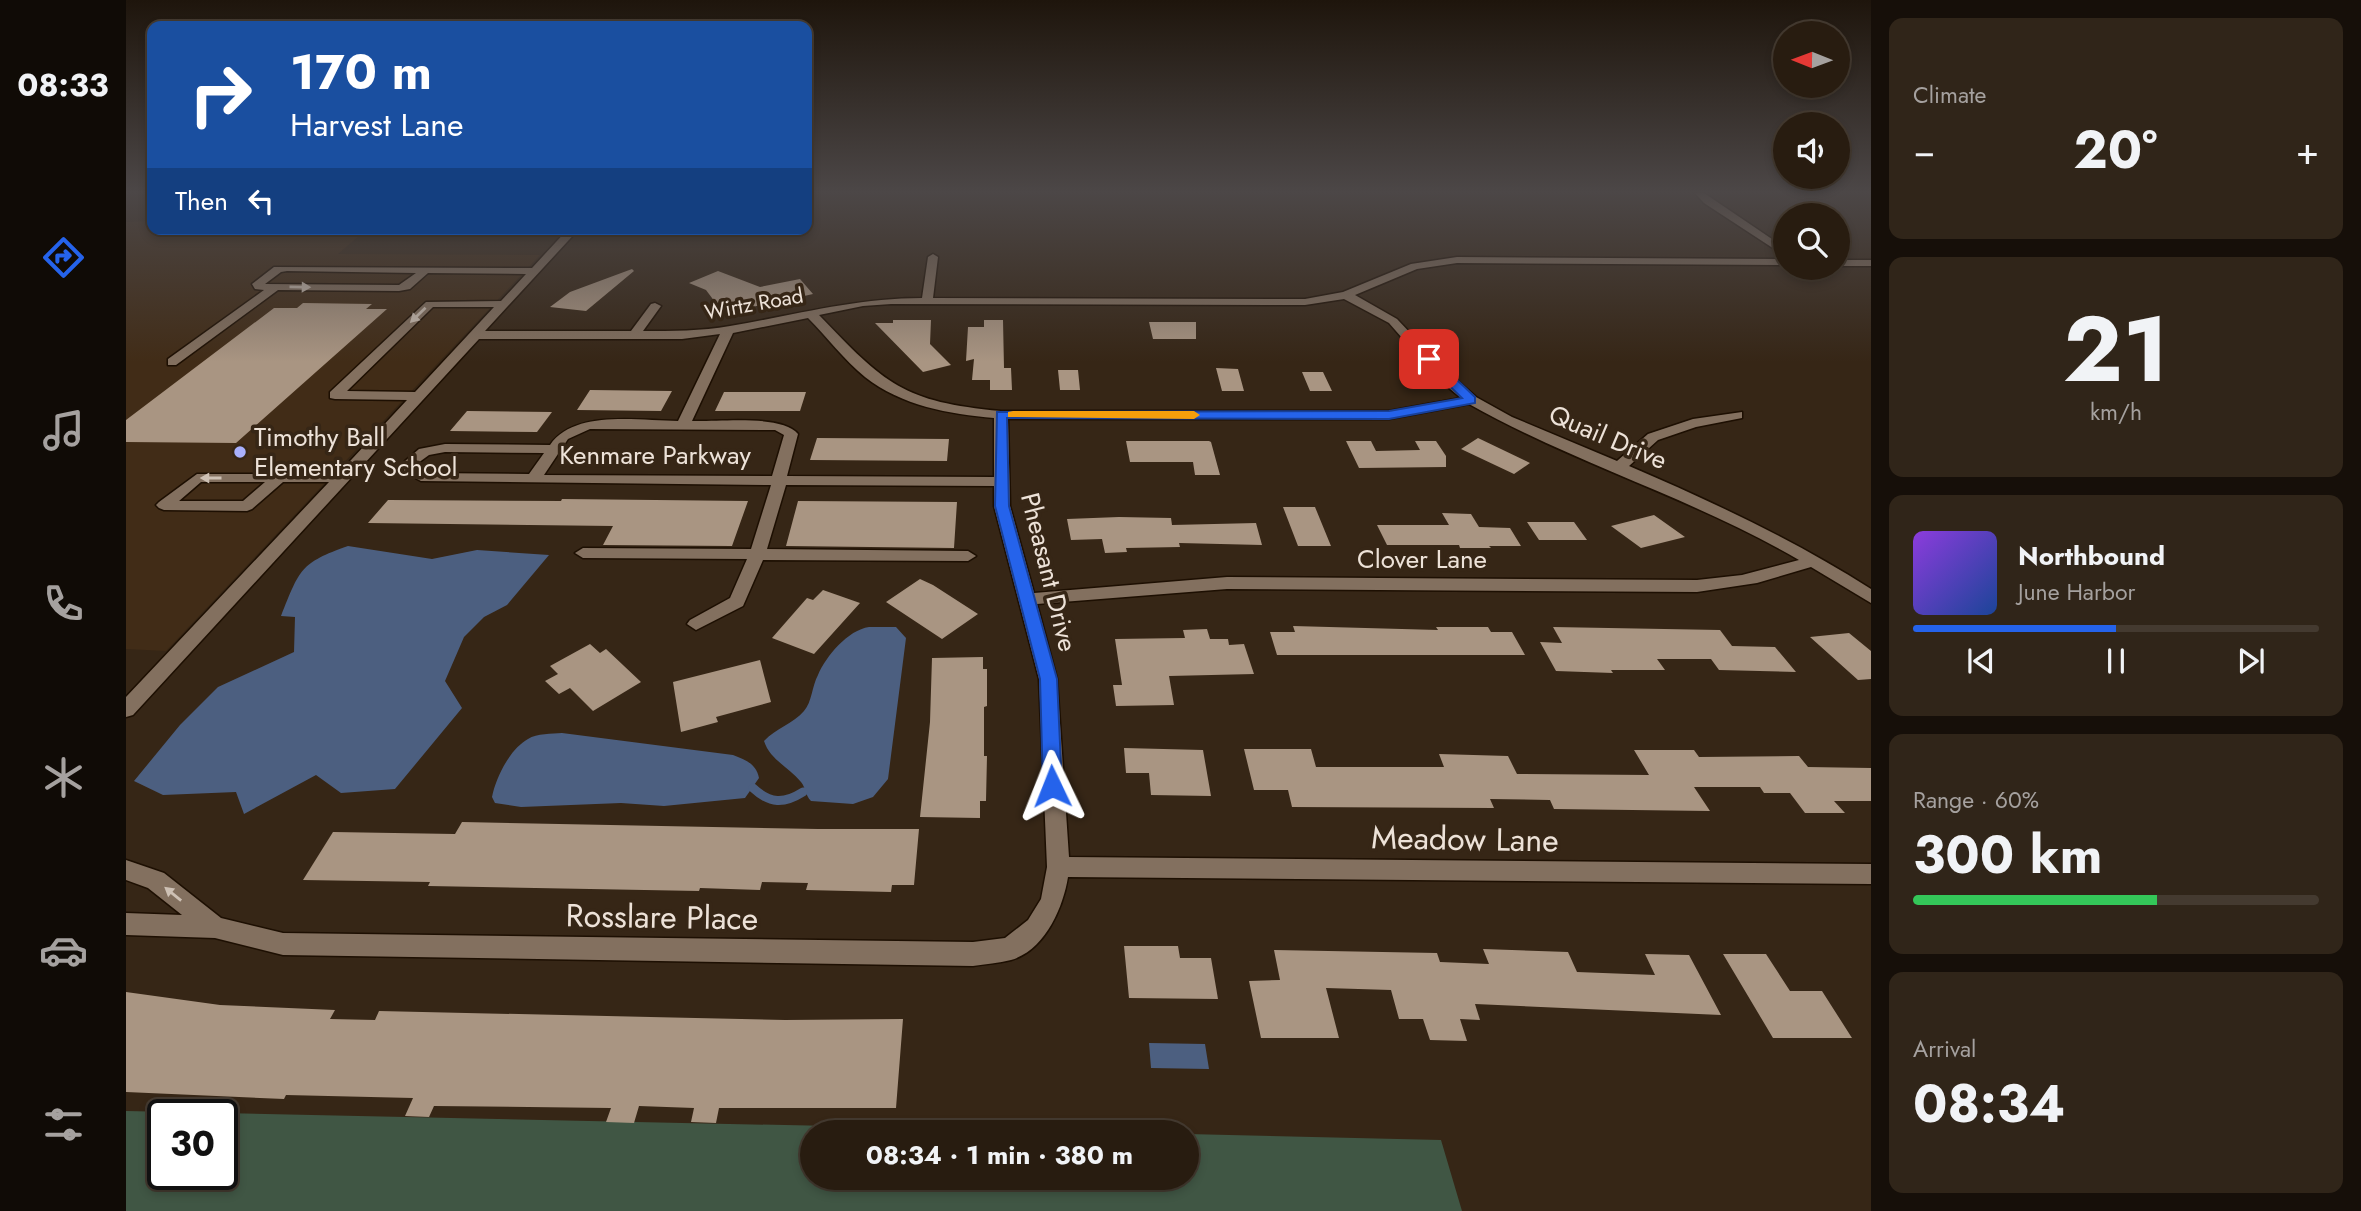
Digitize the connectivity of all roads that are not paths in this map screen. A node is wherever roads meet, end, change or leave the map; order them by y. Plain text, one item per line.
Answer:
1 (555, 250) edge
2 (933, 257) dead end
3 (1773, 262) edge
4 (1850, 263) edge
5 (1871, 263) edge
6 (425, 270) junction
7 (535, 271) junction
8 (276, 287) junction
9 (1346, 295) junction
10 (927, 301) junction
11 (506, 304) junction
12 (654, 306) dead end
13 (810, 313) junction
14 (728, 330) junction
15 (478, 335) junction
16 (635, 335) junction
17 (172, 362) dead end
18 (420, 396) junction
19 (1471, 400) junction
20 (1001, 415) junction
21 (1737, 415) dead end
22 (684, 424) junction
23 (552, 449) junction
24 (1619, 468) junction
25 (279, 478) junction
26 (342, 478) junction
27 (533, 479) junction
28 (778, 480) junction
29 (1001, 482) junction
30 (583, 553) dead end
31 (757, 555) junction
32 (968, 556) dead end
33 (1814, 560) junction
34 (1871, 597) edge
35 (1027, 599) junction
36 (696, 624) dead end
37 (126, 710) edge
38 (1058, 867) junction
39 (126, 870) edge
40 (1871, 874) edge
41 (126, 924) edge
42 (215, 927) junction

1 - 7 street
2 - 10 street
3 - 9 street, Wirtz Road
4 - 5 street
6 - 7 street
8 -> 6 street
6 - 8 street
7 - 11 street
8 - 17 street
9 - 10 street, Wirtz Road
9 - 19 street, Quail Drive
10 - 13 street, Wirtz Road
11 - 15 street
11 -> 18 street
12 - 16 street
13 - 14 street, Wirtz Road
13 - 20 street
14 - 16 street, Wirtz Road
14 - 22 street
15 - 16 street, Wirtz Road
15 - 18 street
18 - 26 street
19 - 20 street
19 - 24 street, Quail Drive
20 - 29 street, Pheasant Drive
21 - 24 street
22 - 23 street, Kenmare Parkway
22 - 28 street, Kenmare Parkway
23 - 27 street, Kenmare Parkway
23 - 27 street, Kenmare Parkway
24 - 33 street, Quail Drive
25 -> 25 street
25 - 26 street
26 - 37 street
27 - 28 street, Kenmare Parkway
28 - 29 street, Kenmare Parkway
28 - 31 street
29 - 35 street, Pheasant Drive
30 - 31 street
31 - 32 street
31 - 36 street
33 - 34 street, Quail Drive
33 - 35 street, Clover Lane
35 - 38 street, Pheasant Drive
38 - 40 street, Meadow Lane
38 - 42 street, Rosslare Place
42 -> 39 street, Rosslare Place
41 - 42 street, Rosslare Place

